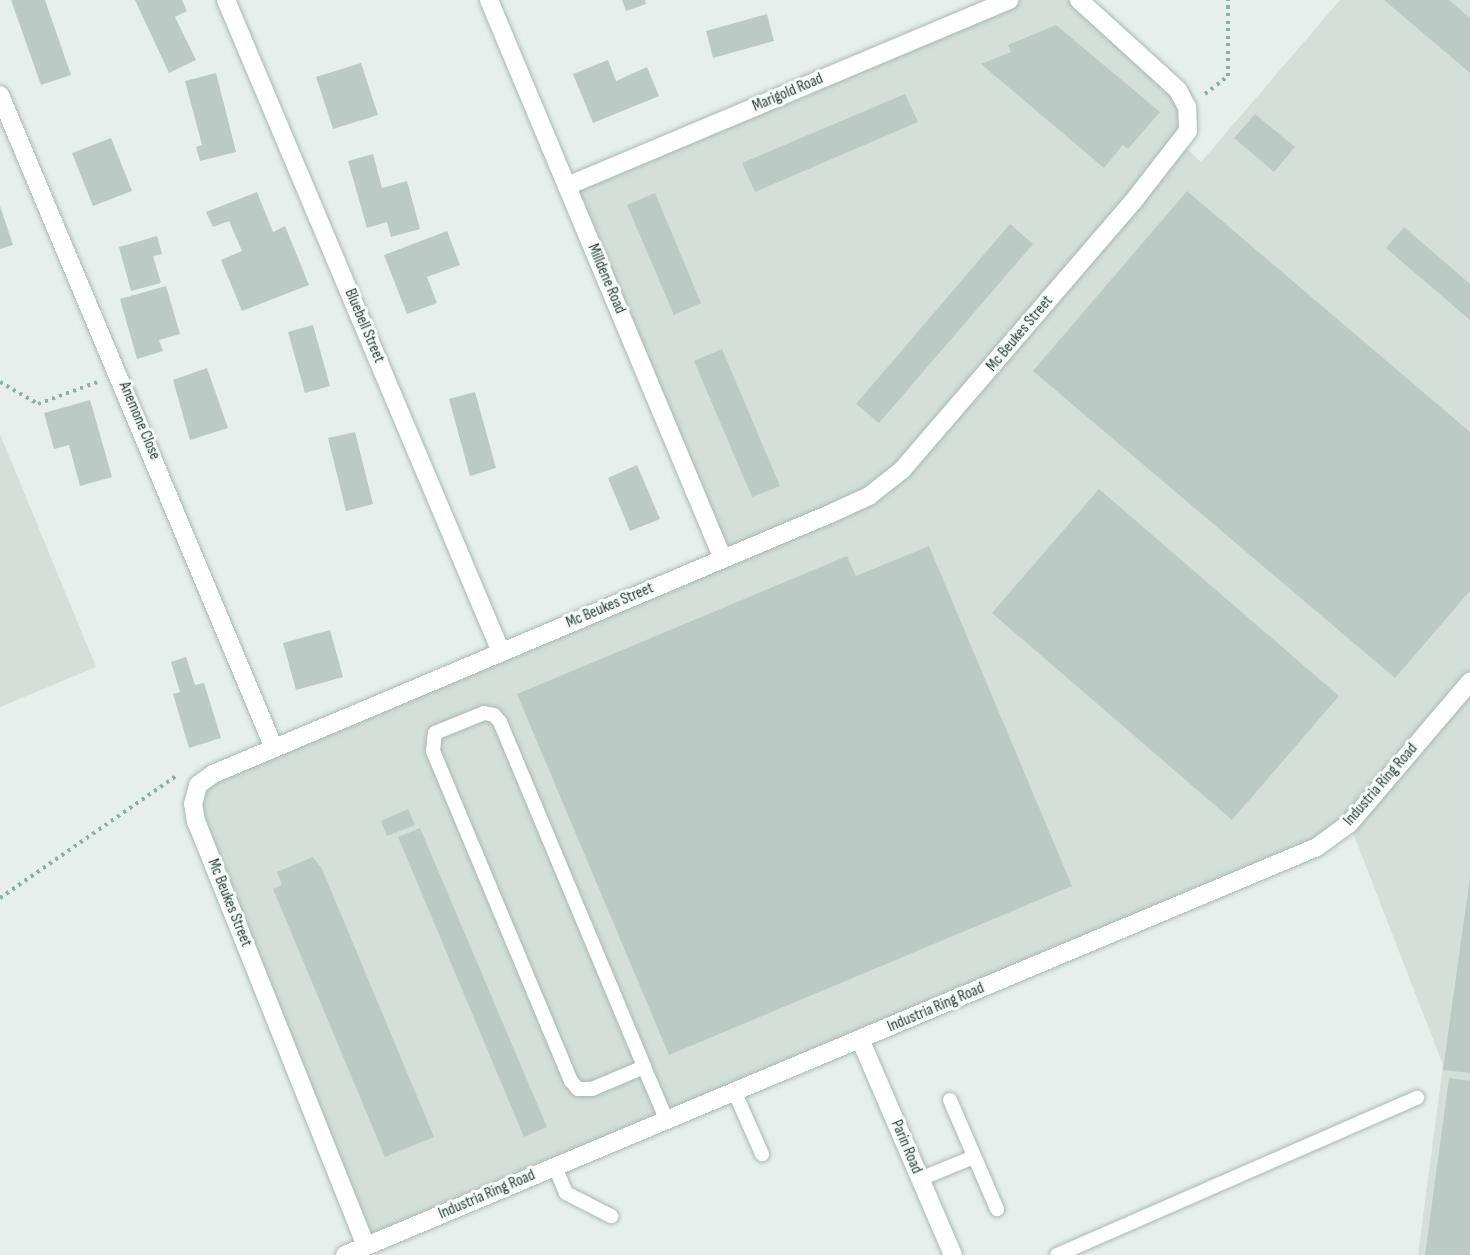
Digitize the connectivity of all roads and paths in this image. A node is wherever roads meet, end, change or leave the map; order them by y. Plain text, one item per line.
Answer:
1 (226, 0) edge
2 (489, 0) edge
3 (1009, 0) edge
4 (1079, 0) edge
5 (1228, 0) edge
6 (0, 95) edge
7 (1187, 107) junction
8 (567, 186) junction
9 (118, 374) junction
10 (0, 382) edge
11 (723, 559) junction
12 (501, 652) junction
13 (1470, 682) edge
14 (274, 748) junction
15 (185, 773) dead end
16 (0, 898) edge
17 (860, 1040) junction
18 (644, 1067) junction
19 (735, 1093) junction
20 (1417, 1098) dead end
21 (950, 1100) dead end
22 (667, 1121) junction
23 (762, 1154) dead end
24 (974, 1156) junction
25 (555, 1167) junction
26 (920, 1179) junction
27 (997, 1209) dead end
28 (611, 1216) dead end
29 (366, 1246) junction
30 (345, 1255) edge
31 (953, 1255) edge
32 (1057, 1255) edge

1 - 12 street, Bluebell Street
2 - 8 street, Milldene Road
3 - 8 street, Marigold Road
4 - 7 street
5 - 7 path
6 - 9 street, Anemone Close
7 - 11 street, Mc Beukes Street
8 - 11 street, Milldene Road
9 - 10 path
9 - 14 street, Anemone Close
11 - 12 street, Mc Beukes Street
12 - 14 street, Mc Beukes Street
13 - 17 street, Industria Ring Road
14 - 29 street, Mc Beukes Street
15 - 16 path
17 - 19 street, Industria Ring Road
17 - 26 street, Parin Road
18 - 18 lane
18 - 22 lane
19 - 22 street, Industria Ring Road
19 - 23 lane
20 - 32 lane
21 - 24 lane
22 - 25 street, Industria Ring Road
24 - 26 lane
24 - 27 lane
25 - 28 lane
25 - 29 street, Industria Ring Road
26 - 31 street, Parin Road
29 - 30 street, Industria Ring Road

